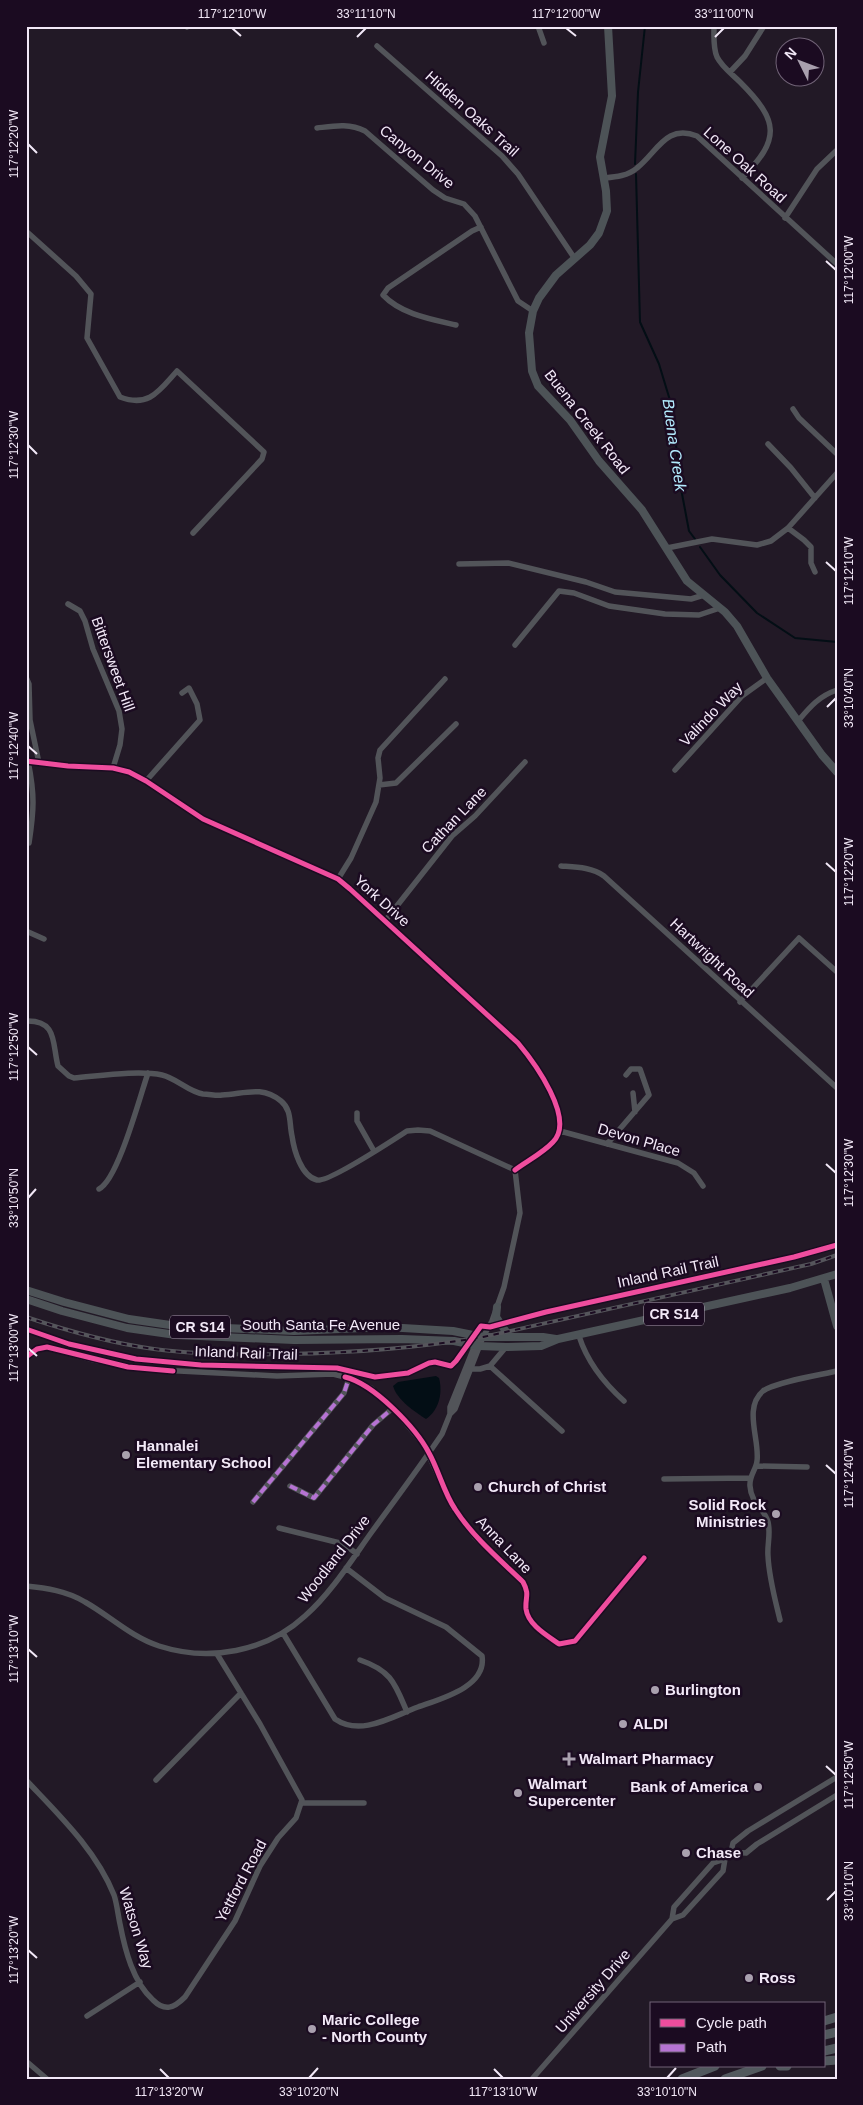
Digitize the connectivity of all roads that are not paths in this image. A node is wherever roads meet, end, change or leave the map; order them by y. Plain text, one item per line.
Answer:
1 (538, 26) edge
2 (608, 26) edge
3 (714, 26) edge
4 (764, 26) edge
5 (544, 43) dead end
6 (377, 46) dead end
7 (730, 72) junction
8 (316, 128) dead end
9 (837, 150) edge
10 (604, 178) junction
11 (742, 178) junction
12 (785, 218) junction
13 (481, 227) junction
14 (26, 231) edge
15 (575, 259) junction
16 (837, 264) edge
17 (533, 311) junction
18 (456, 325) dead end
19 (793, 409) dead end
20 (768, 444) dead end
21 (837, 454) edge
22 (837, 473) edge
23 (815, 498) junction
24 (788, 528) junction
25 (193, 533) dead end
26 (667, 548) junction
27 (459, 564) dead end
28 (816, 572) dead end
29 (704, 596) junction
30 (68, 604) dead end
31 (720, 608) junction
32 (515, 645) dead end
33 (26, 676) edge
34 (767, 678) junction
35 (445, 679) dead end
36 (837, 690) edge
37 (182, 692) dead end
38 (798, 721) junction
39 (456, 724) dead end
40 (27, 761) edge
41 (39, 762) junction
42 (525, 762) dead end
43 (113, 768) junction
44 (675, 770) dead end
45 (837, 772) edge
46 (146, 781) junction
47 (379, 785) junction
48 (29, 843) dead end
49 (561, 866) dead end
50 (338, 879) junction
51 (385, 921) junction
52 (26, 931) edge
53 (44, 939) dead end
54 (837, 972) edge
55 (740, 1002) junction
56 (26, 1021) edge
57 (148, 1073) junction
58 (626, 1076) dead end
59 (837, 1088) edge
60 (633, 1093) dead end
61 (635, 1112) junction
62 (357, 1113) dead end
63 (560, 1132) junction
64 (607, 1144) junction
65 (374, 1151) junction
66 (515, 1170) junction
67 (703, 1186) dead end
68 (99, 1189) dead end
69 (837, 1274) edge
70 (824, 1279) junction
71 (26, 1290) edge
72 (26, 1299) edge
73 (497, 1307) junction
74 (837, 1326) edge
75 (509, 1336) junction
76 (579, 1336) junction
77 (483, 1337) junction
78 (352, 1339) junction
79 (558, 1340) junction
80 (478, 1345) junction
81 (506, 1347) junction
82 (26, 1357) edge
83 (490, 1366) junction
84 (472, 1369) junction
85 (837, 1371) edge
86 (349, 1378) junction
87 (624, 1401) dead end
88 (393, 1408) junction
89 (450, 1414) junction
90 (562, 1431) dead end
91 (429, 1453) junction
92 (757, 1466) junction
93 (807, 1467) dead end
94 (750, 1478) junction
95 (664, 1480) dead end
96 (290, 1486) dead end
97 (253, 1502) dead end
98 (279, 1528) dead end
99 (357, 1554) junction
100 (644, 1558) dead end
101 (346, 1568) junction
102 (26, 1586) edge
103 (780, 1620) dead end
104 (283, 1632) junction
105 (218, 1654) junction
106 (360, 1660) dead end
107 (241, 1693) junction
108 (407, 1712) junction
109 (837, 1777) edge
110 (26, 1780) edge
111 (156, 1780) dead end
112 (837, 1795) edge
113 (301, 1803) junction
114 (364, 1803) dead end
115 (731, 1852) junction
116 (725, 1859) junction
117 (672, 1919) junction
118 (140, 1982) junction
119 (169, 2008) joint
120 (87, 2016) dead end
121 (26, 2061) edge
122 (702, 2068) edge
123 (710, 2068) edge
124 (756, 2068) edge
125 (47, 2079) edge
126 (532, 2079) edge
127 (681, 2079) edge
128 (725, 2079) edge

1 - 5 street
2 - 10 main road, Buena Creek Road
3 - 7 street
4 - 7 street
6 - 15 street, Hidden Oaks Trail
7 - 11 street
8 - 13 street, Canyon Drive
9 - 12 street
10 - 11 street, Lone Oak Road
10 - 15 main road, Buena Creek Road
11 - 12 street, Lone Oak Road
12 - 16 street, Lone Oak Road
13 - 17 street, Canyon Drive
13 - 18 street
14 - 25 street
15 - 17 main road, Buena Creek Road
17 - 26 main road, Buena Creek Road
19 - 21 street
20 - 23 street
22 - 23 street
23 - 24 street
24 - 26 street
24 - 28 street
26 - 29 main road, Buena Creek Road
27 - 29 street
29 - 31 main road, Buena Creek Road
30 - 43 street, Bittersweet Hill
31 - 32 street
31 - 34 main road, Buena Creek Road
33 - 41 street
34 - 38 main road, Buena Creek Road
34 - 44 street, Valindo Way
35 - 47 street
36 - 38 street
37 - 46 street
38 - 45 main road, Buena Creek Road
39 - 47 street
40 - 41 street, York Drive
40 - 48 street
41 - 43 street, York Drive
42 - 51 street, Cathan Lane
43 - 46 street, York Drive
46 - 50 street, York Drive
47 - 50 street
49 - 55 street, Hartwright Road
50 - 51 street, York Drive
51 - 63 street, York Drive
52 - 53 street
54 - 55 street
55 - 59 street, Hartwright Road
56 - 57 street
57 - 65 street
57 - 68 street
58 - 61 street
60 - 61 street
61 - 64 street
62 - 65 street
63 - 64 street, Devon Place
63 - 66 street
64 - 67 street, Devon Place
65 - 66 street
66 - 73 street
69 - 70 main road, South Santa Fe Avenue / CR S14
70 - 74 main road
70 - 76 main road, South Santa Fe Avenue / CR S14
71 - 77 main road, South Santa Fe Avenue / CR S14
72 - 78 main road, South Santa Fe Avenue / CR S14
73 - 75 main road
73 - 77 street
75 - 77 main road, South Santa Fe Avenue / CR S14
75 - 79 main road, South Santa Fe Avenue / CR S14
76 - 79 main road, South Santa Fe Avenue / CR S14
76 - 87 street
77 - 78 main road
77 - 80 street, Woodland Drive
78 - 80 main road, South Santa Fe Avenue / CR S14
79 - 81 main road, South Santa Fe Avenue / CR S14
80 - 81 main road, South Santa Fe Avenue / CR S14
80 - 84 street, Woodland Drive
80 - 89 street, Woodland Drive
81 - 83 street
82 - 86 street
83 - 84 street
83 - 90 street
84 - 89 street, Woodland Drive
85 - 92 street
86 - 88 street
86 - 97 street
88 - 91 street
88 - 96 street
89 - 91 street, Woodland Drive
91 - 99 street, Woodland Drive
91 - 100 street, Anna Lane
92 - 93 street
92 - 94 street
94 - 95 street
94 - 103 street
98 - 99 street
99 - 101 street, Woodland Drive
101 - 104 street, Woodland Drive
101 - 108 street
102 - 105 street, Woodland Drive
104 - 105 street, Woodland Drive
104 - 108 street
105 - 107 street
106 - 108 street
107 - 111 street
107 - 113 street
109 - 115 street, University Drive
110 - 118 street, Watson Way
112 - 115 street
113 - 114 street
113 - 119 street, Yettford Road
115 - 116 street, University Drive
116 - 117 street, University Drive
116 - 117 street, University Drive
117 - 126 street, University Drive
118 - 119 street, Watson Way
118 - 120 street
121 - 125 street
122 - 127 highway
123 - 127 highway
124 - 128 highway

